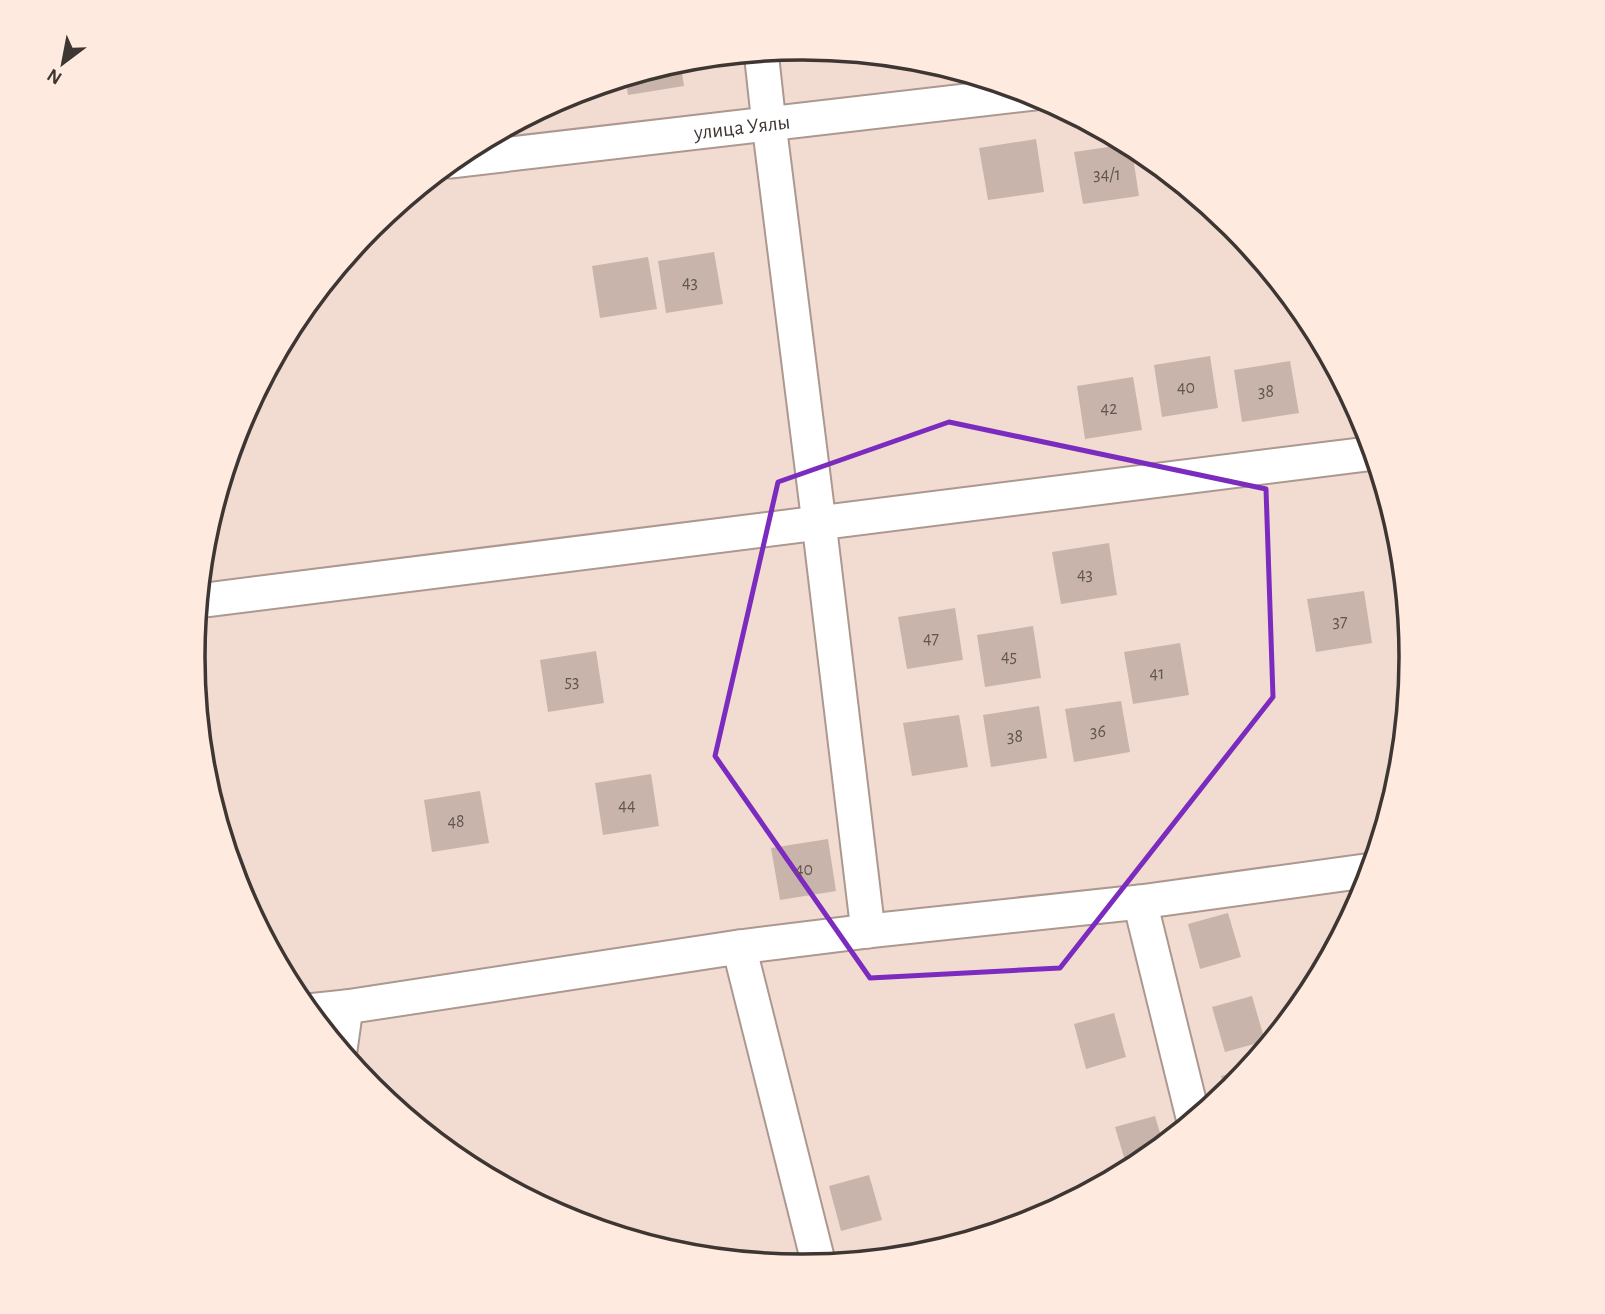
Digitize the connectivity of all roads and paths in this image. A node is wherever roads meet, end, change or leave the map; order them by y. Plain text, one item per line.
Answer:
1 (762, 61) edge
2 (1008, 96) edge
3 (769, 124) junction
4 (474, 158) edge
5 (1364, 454) edge
6 (819, 523) junction
7 (208, 600) edge
8 (1360, 872) edge
9 (1140, 902) junction
10 (868, 930) junction
11 (738, 947) junction
12 (346, 1007) junction
13 (320, 1010) edge
14 (342, 1037) edge
15 (1191, 1110) edge
16 (816, 1254) edge

1 - 3 street
2 - 3 street, улица Уялы
3 - 4 street, улица Уялы
3 - 6 street
5 - 6 street
6 - 7 street
6 - 10 street
8 - 9 street
9 - 10 street
9 - 15 street
10 - 11 street
11 - 12 street
11 - 16 street
12 - 13 street
12 - 14 street

